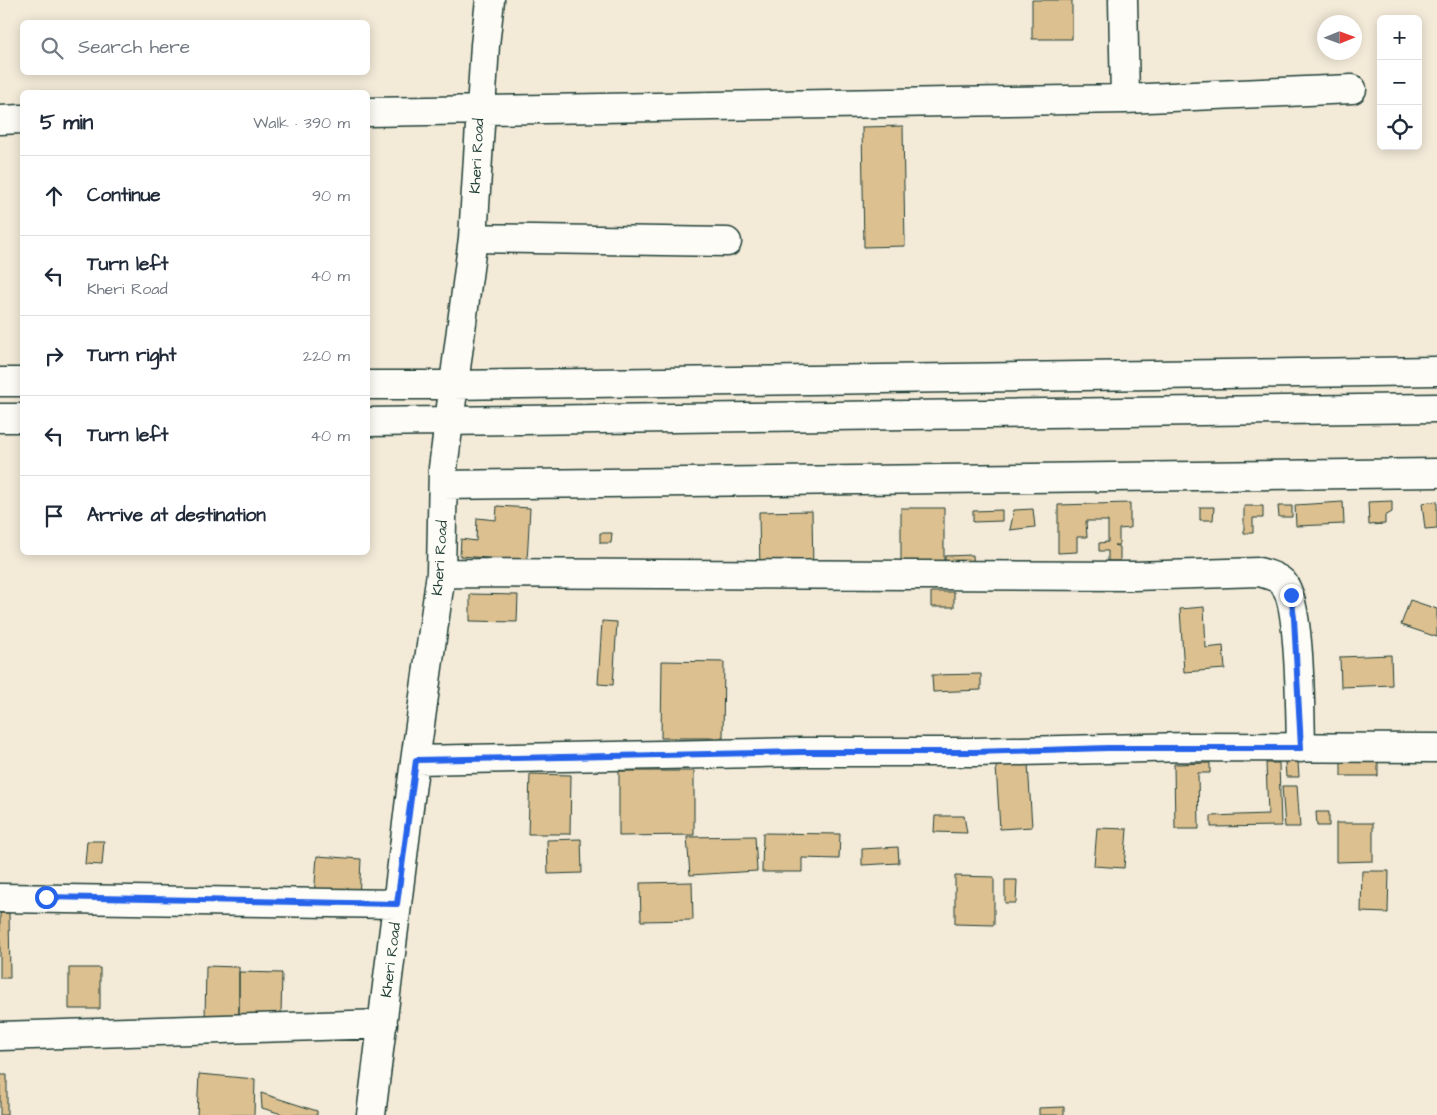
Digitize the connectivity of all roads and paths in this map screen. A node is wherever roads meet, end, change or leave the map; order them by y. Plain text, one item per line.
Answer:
1 (490, 0) edge
2 (1123, 0) edge
3 (1352, 89) dead end
4 (1125, 99) junction
5 (480, 110) junction
6 (370, 112) edge
7 (20, 119) edge
8 (0, 120) edge
9 (472, 238) junction
10 (727, 242) dead end
11 (1437, 371) edge
12 (0, 382) edge
13 (20, 382) edge
14 (370, 384) edge
15 (453, 386) junction
16 (1437, 408) edge
17 (0, 418) edge
18 (20, 418) edge
19 (370, 422) edge
20 (449, 422) junction
21 (1437, 473) edge
22 (443, 485) junction
23 (441, 573) junction
24 (1301, 748) junction
25 (1437, 748) edge
26 (416, 760) junction
27 (0, 898) edge
28 (397, 904) junction
29 (383, 1024) junction
30 (0, 1036) edge
31 (371, 1115) edge

1 - 5 street, Kheri Road
2 - 4 street
3 - 4 street
4 - 5 street
5 - 6 street
5 - 9 street, Kheri Road
7 - 8 street
9 - 10 street
9 - 15 street, Kheri Road
11 - 15 street
12 - 13 street
14 - 15 street
15 - 20 street, Kheri Road
16 - 20 street
17 - 18 street
19 - 20 street
20 - 22 street, Kheri Road
21 - 22 street
22 - 23 street, Kheri Road
23 - 24 street
23 - 26 street, Kheri Road
24 - 25 street
24 - 26 street
26 - 28 street, Kheri Road
27 - 28 street
28 - 29 street, Kheri Road
29 - 30 street
29 - 31 street, Kheri Road

